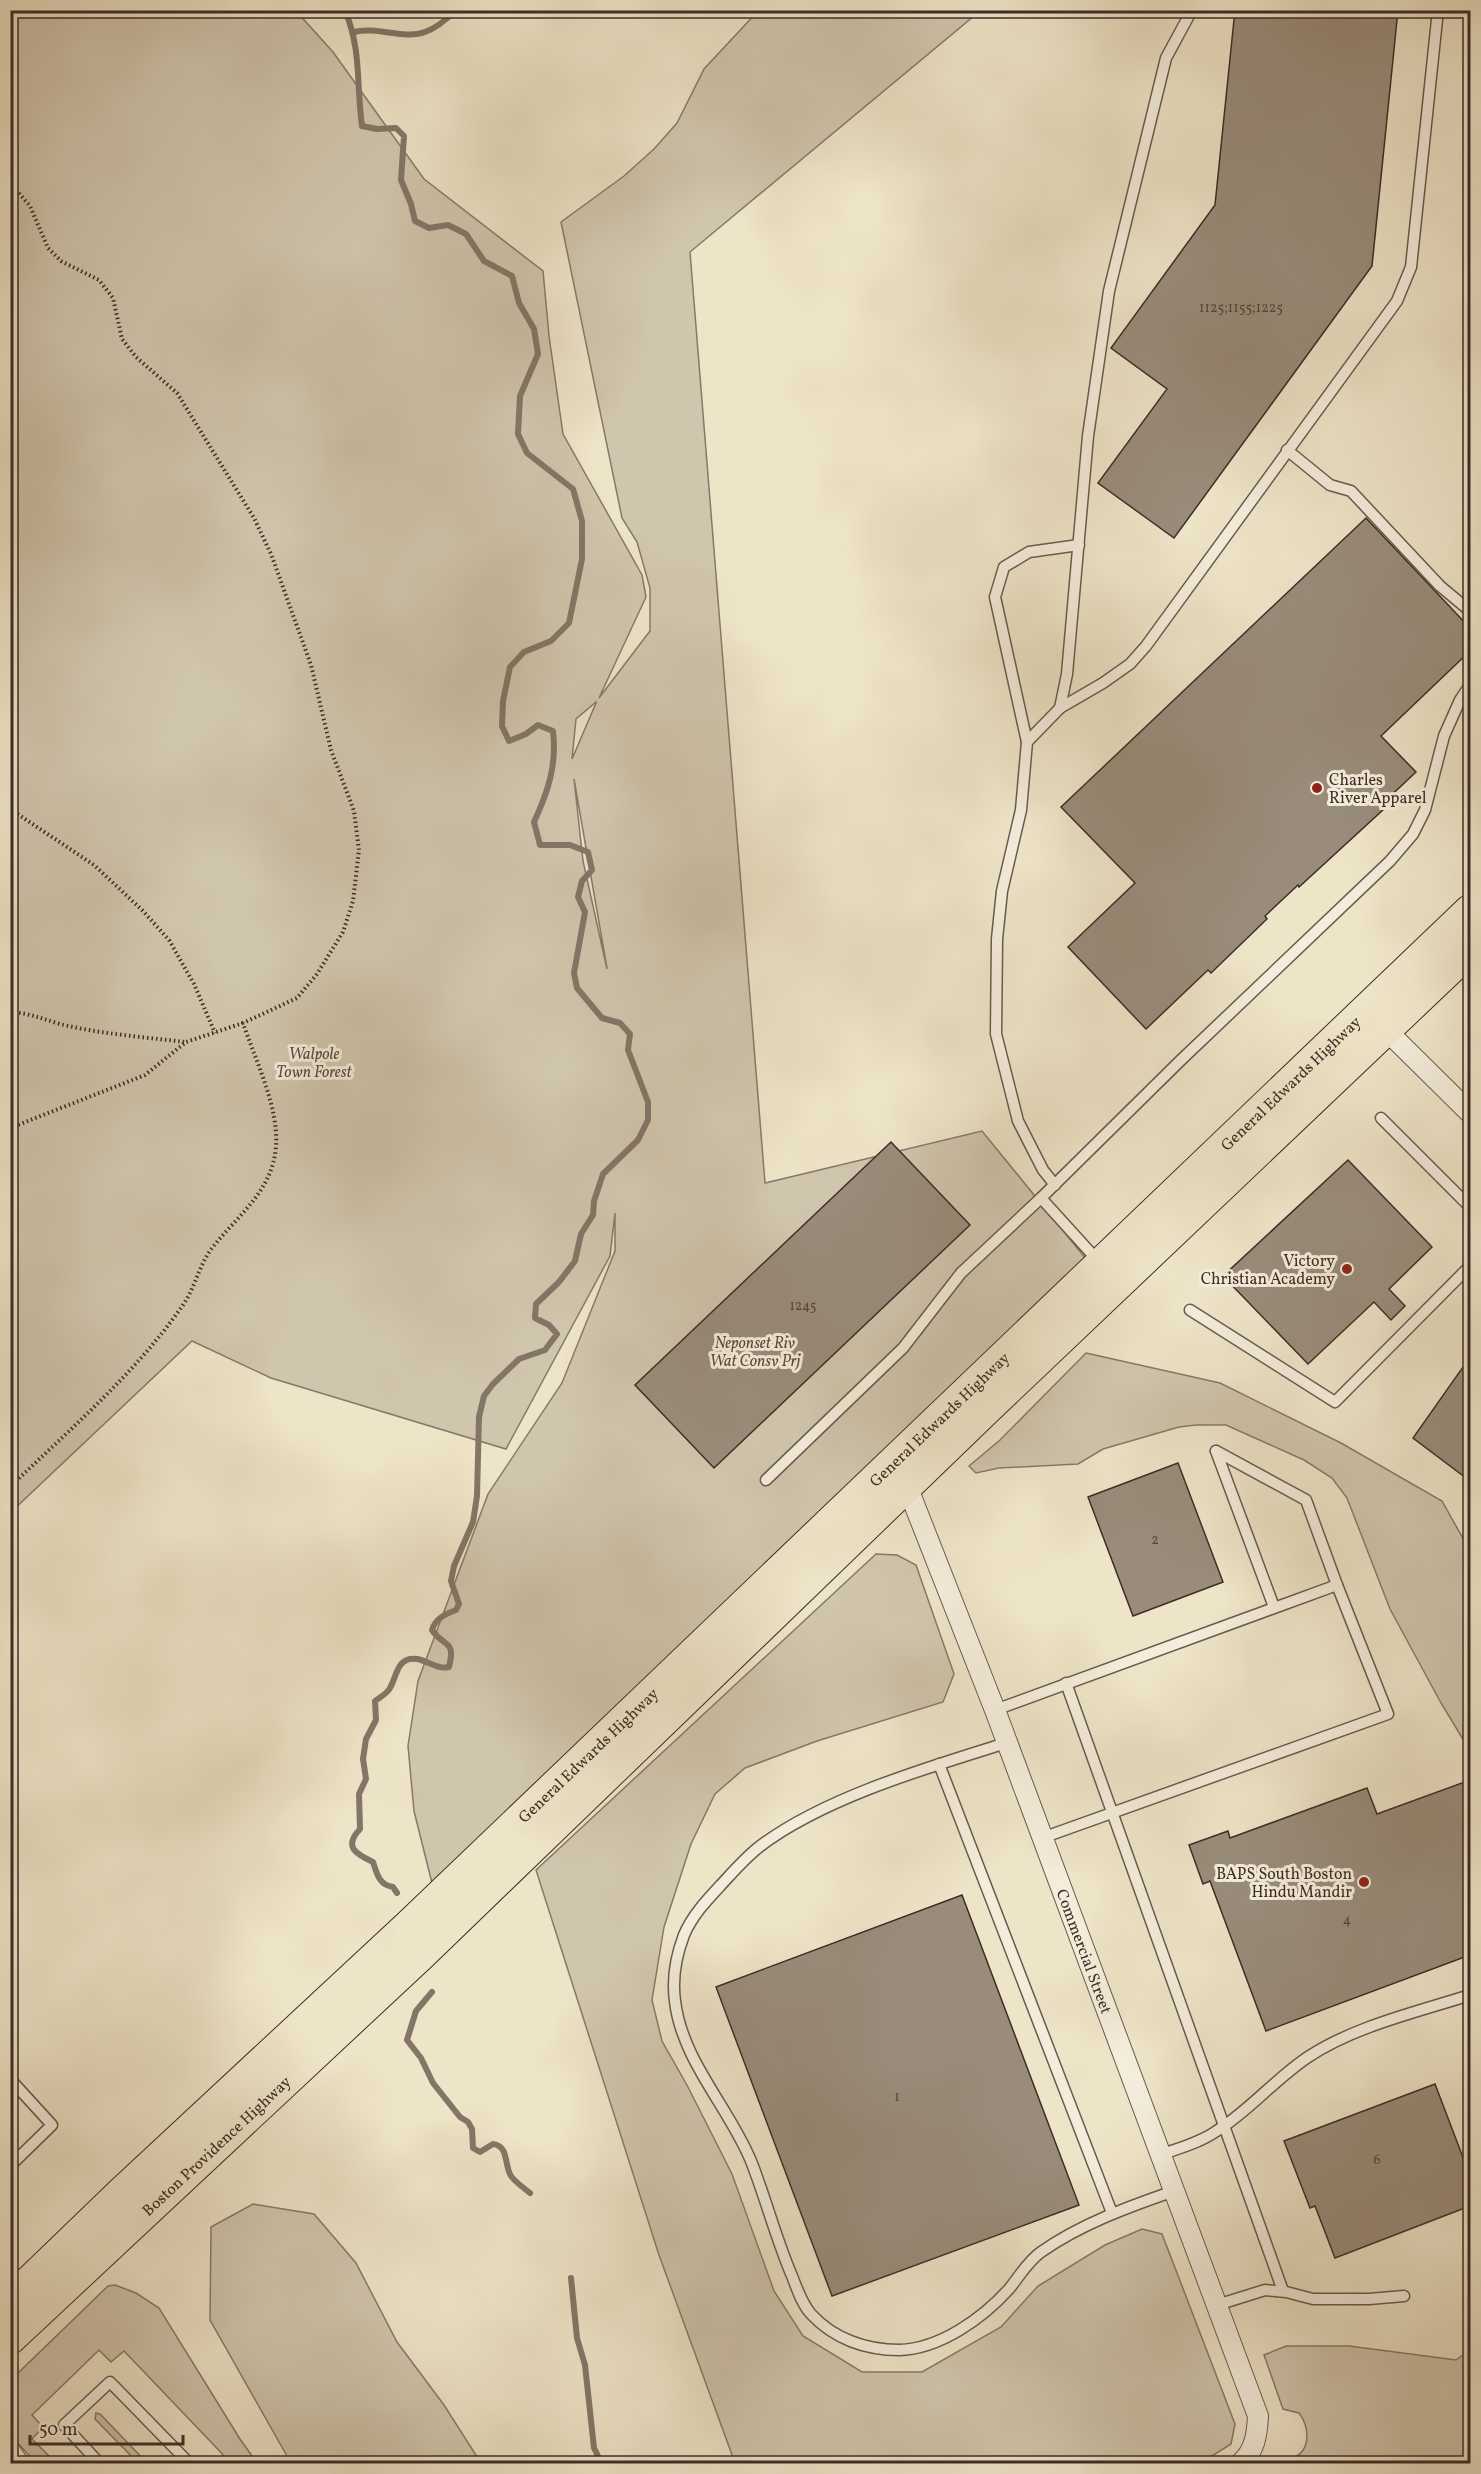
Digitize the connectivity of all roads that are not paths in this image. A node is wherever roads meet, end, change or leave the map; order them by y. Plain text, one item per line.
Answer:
1 (1192, 10) edge
2 (1438, 10) edge
3 (1287, 450) junction
4 (1079, 545) junction
5 (1470, 610) edge
6 (1470, 685) edge
7 (1060, 708) junction
8 (1027, 742) junction
9 (1470, 911) edge
10 (1470, 949) edge
11 (1386, 1030) junction
12 (1470, 1113) edge
13 (1381, 1119) dead end
14 (1055, 1185) junction
15 (1041, 1198) junction
16 (1470, 1207) edge
17 (1100, 1263) junction
18 (1470, 1266) edge
19 (1190, 1310) dead end
20 (766, 1480) dead end
21 (907, 1486) junction
22 (1337, 1585) junction
23 (1274, 1607) junction
24 (1066, 1683) junction
25 (995, 1710) junction
26 (1006, 1743) junction
27 (939, 1764) junction
28 (1113, 1812) junction
29 (1042, 1838) junction
30 (415, 1941) junction
31 (1470, 1995) edge
32 (10, 2079) edge
33 (1225, 2126) junction
34 (1160, 2155) junction
35 (10, 2166) edge
36 (1174, 2191) junction
37 (1112, 2213) junction
38 (1283, 2291) junction
39 (1404, 2296) dead end
40 (10, 2301) edge
41 (1217, 2305) junction
42 (10, 2338) edge
43 (10, 2451) edge
44 (19, 2463) edge
45 (100, 2463) edge
46 (190, 2463) edge
47 (1240, 2463) edge

1 - 4 lane
2 - 3 lane
3 - 5 lane
3 - 7 lane
4 - 7 lane
4 - 8 lane
6 - 14 lane
7 - 8 lane
8 - 14 lane
9 - 17 main road, General Edwards Highway
10 - 11 main road, General Edwards Highway
11 - 12 street
11 - 21 main road, General Edwards Highway
13 - 16 lane
14 - 15 lane
15 - 17 lane
15 - 20 lane
17 - 30 main road, General Edwards Highway
18 - 19 lane
21 - 25 street, Commercial Street
21 - 30 main road, General Edwards Highway
22 - 23 lane
22 - 23 lane
22 - 28 lane
23 - 24 lane
24 - 25 lane
24 - 28 lane
25 - 26 street, Commercial Street
26 - 27 lane
26 - 29 street, Commercial Street
27 - 37 lane
27 - 37 lane
28 - 29 lane
28 - 33 lane
29 - 34 street, Commercial Street
30 - 40 main road, Boston Providence Highway
30 - 42 main road, Boston Providence Highway
31 - 33 lane
32 - 35 lane
33 - 34 lane
33 - 38 lane
34 - 36 street, Commercial Street
36 - 37 lane
36 - 41 street, Commercial Street
38 - 39 lane
38 - 41 lane
41 - 47 street, Commercial Street
43 - 44 street
45 - 46 lane

